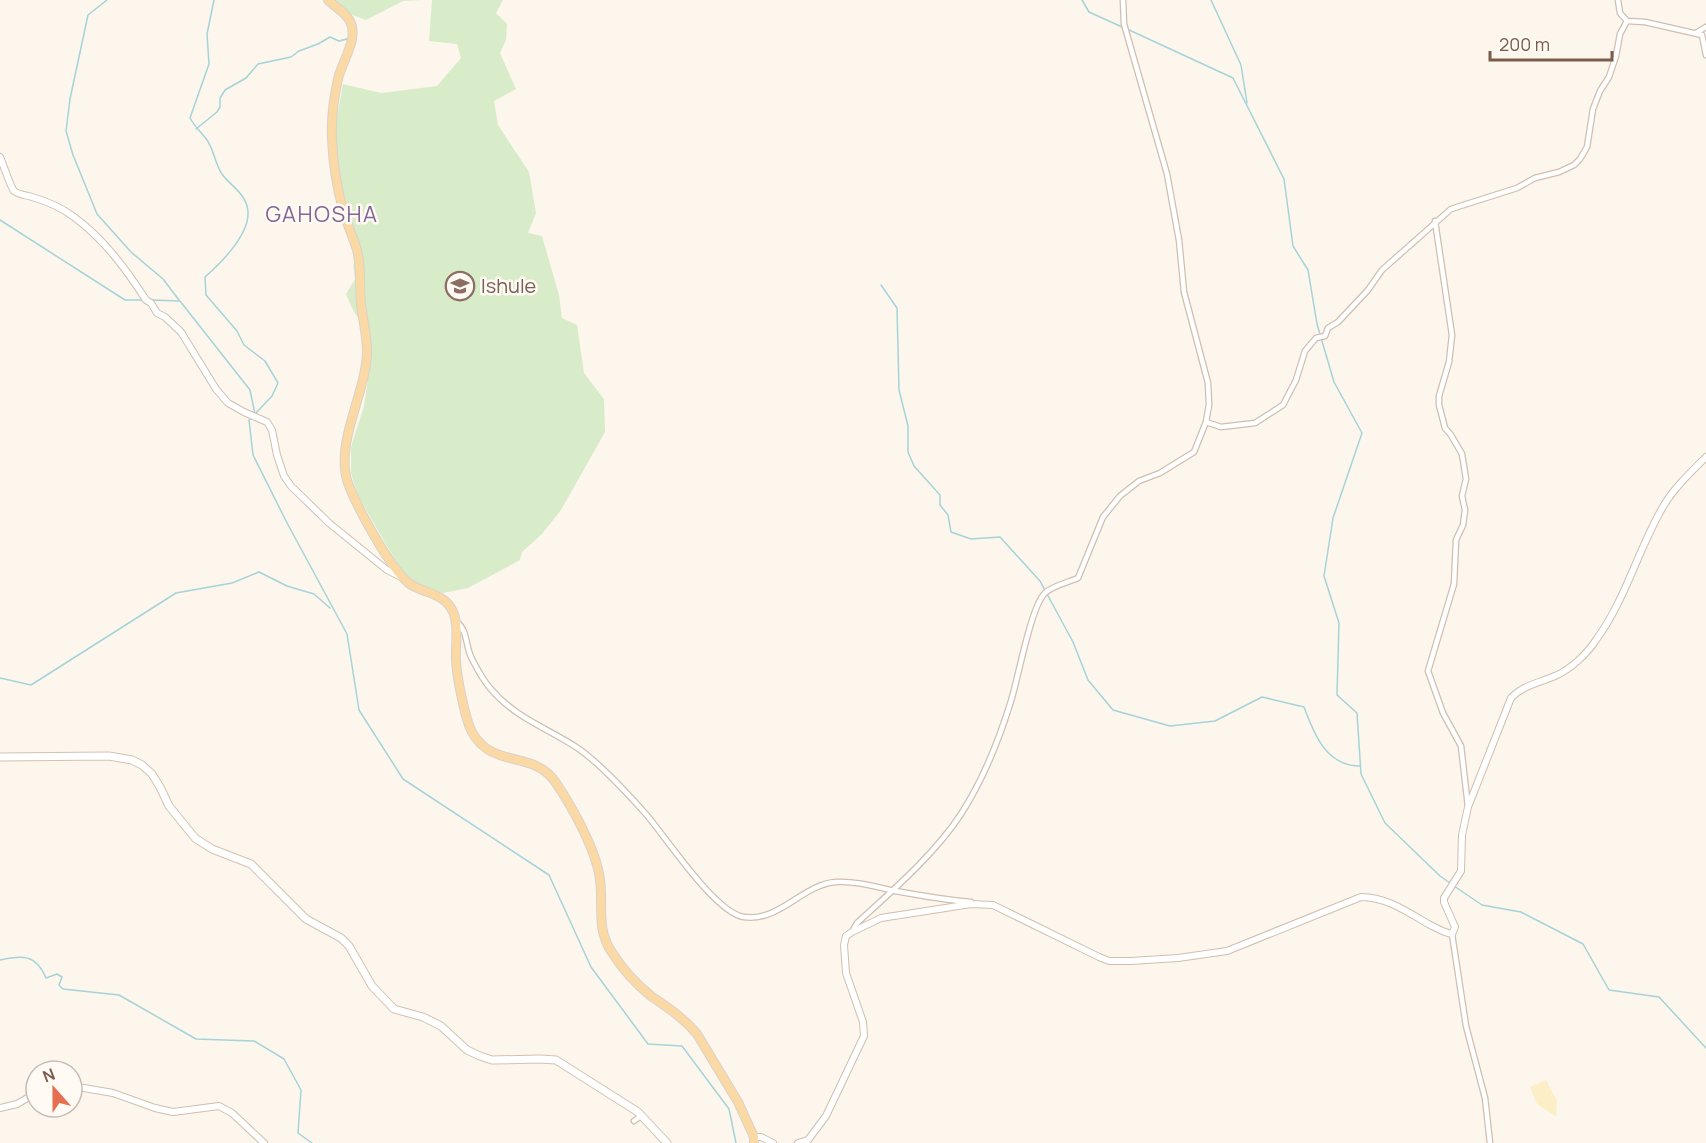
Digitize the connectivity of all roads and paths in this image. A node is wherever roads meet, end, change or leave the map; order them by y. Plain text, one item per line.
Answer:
1 (328, 0) edge
2 (1123, 0) edge
3 (1618, 0) edge
4 (1627, 21) junction
5 (1706, 27) edge
6 (1696, 33) junction
7 (1706, 55) edge
8 (0, 157) edge
9 (1435, 221) junction
10 (1206, 422) junction
11 (1706, 457) edge
12 (401, 577) junction
13 (456, 621) junction
14 (0, 757) edge
15 (1468, 807) junction
16 (892, 890) junction
17 (982, 903) junction
18 (852, 932) junction
19 (1452, 934) junction
20 (84, 1088) edge
21 (24, 1100) edge
22 (0, 1108) edge
23 (641, 1116) junction
24 (634, 1121) dead end
25 (754, 1140) edge
26 (264, 1143) edge
27 (667, 1143) edge
28 (773, 1143) edge
29 (798, 1143) edge
30 (1490, 1143) edge

1 - 12 main road
2 - 10 street
3 - 4 street
4 - 6 street
4 - 9 street
5 - 6 street
6 - 7 street
8 - 12 street
9 - 10 street
9 - 15 street
10 - 16 street
11 - 15 street
12 - 13 main road
13 - 16 street
13 - 25 main road
14 - 23 main road
15 - 19 street
16 - 17 street
16 - 18 street
17 - 18 street
17 - 19 street
18 - 29 street
19 - 30 street
20 - 26 street
21 - 22 street
23 - 24 street
23 - 27 main road
25 - 28 street

